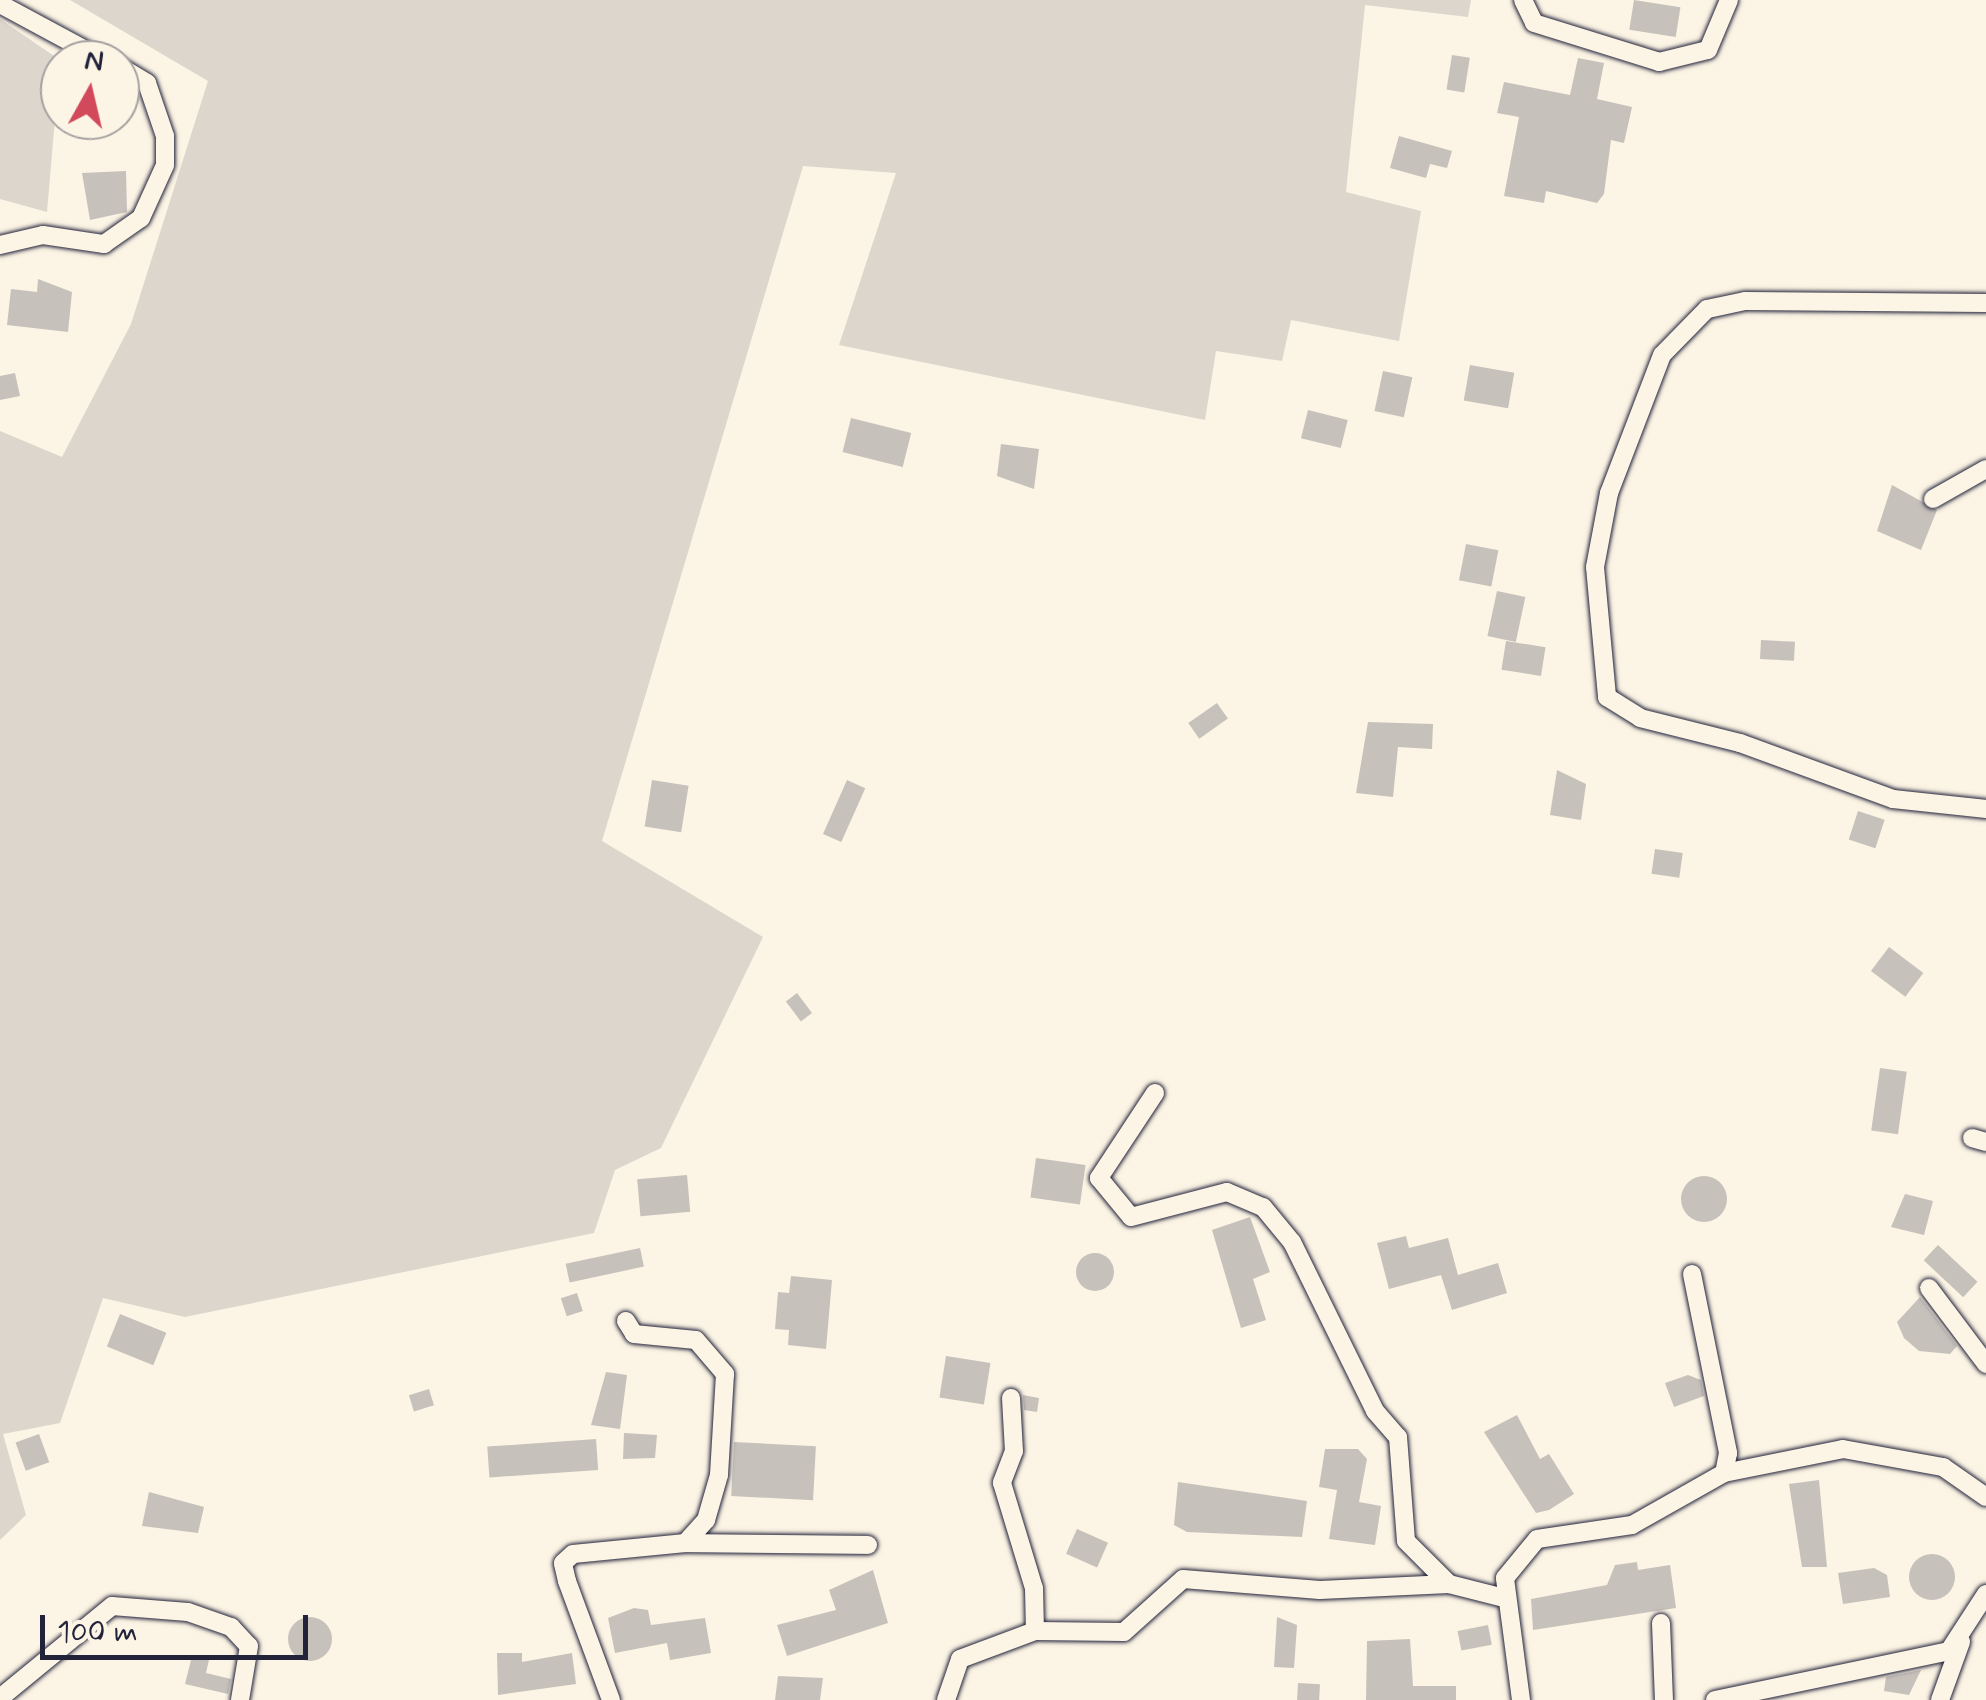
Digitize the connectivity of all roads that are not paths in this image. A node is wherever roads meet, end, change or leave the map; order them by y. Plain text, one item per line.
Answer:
1 (1523, 0) edge
2 (1730, 0) edge
3 (0, 4) edge
4 (67, 40) edge
5 (140, 79) edge
6 (0, 245) edge
7 (1986, 303) edge
8 (1986, 469) edge
9 (1933, 499) dead end
10 (1986, 809) edge
11 (1155, 1093) dead end
12 (1692, 1274) dead end
13 (1929, 1288) dead end
14 (626, 1321) dead end
15 (1986, 1364) edge
16 (1011, 1398) dead end
17 (1724, 1473) junction
18 (1986, 1497) edge
19 (686, 1544) junction
20 (868, 1545) dead end
21 (1449, 1584) junction
22 (1986, 1594) edge
23 (1504, 1598) junction
24 (1661, 1623) dead end
25 (1035, 1632) junction
26 (1962, 1642) junction
27 (0, 1698) edge
28 (240, 1700) edge
29 (611, 1700) edge
30 (946, 1700) edge
31 (1521, 1700) edge
32 (1664, 1700) edge
33 (1715, 1700) edge
34 (1940, 1700) edge

1 - 2 street
3 - 4 street
5 - 6 street
7 - 10 street
8 - 9 street
11 - 21 street
12 - 17 street
13 - 15 street
14 - 19 street
16 - 25 street
17 - 18 street
17 - 23 street
19 - 20 street
19 - 29 street
21 - 23 street
21 - 25 street
22 - 26 street
23 - 31 street
24 - 32 street
25 - 30 street
26 - 33 street
26 - 34 street
27 - 28 street

